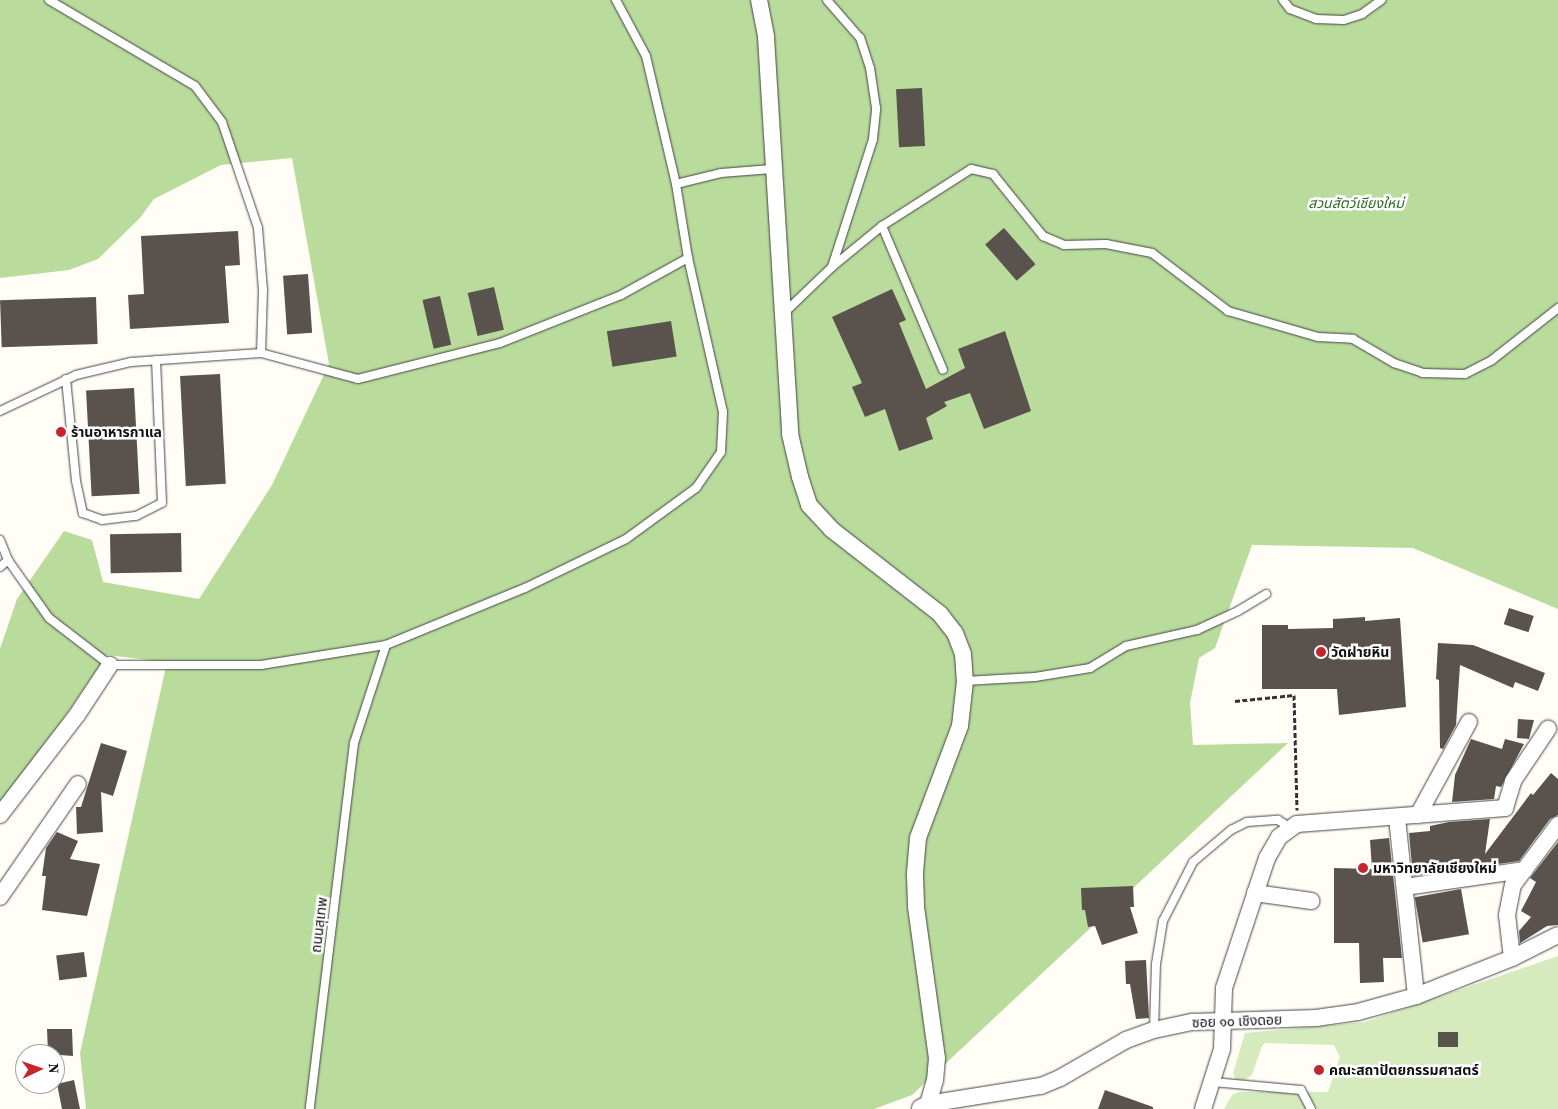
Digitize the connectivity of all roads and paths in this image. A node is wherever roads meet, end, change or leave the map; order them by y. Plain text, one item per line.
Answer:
1 (49, 0) edge
2 (616, 0) edge
3 (759, 0) edge
4 (827, 0) edge
5 (1282, 0) edge
6 (1381, 0) edge
7 (772, 169) junction
8 (676, 184) junction
9 (882, 226) junction
10 (688, 258) junction
11 (832, 267) junction
12 (1558, 308) edge
13 (782, 314) junction
14 (261, 353) junction
15 (156, 360) junction
16 (943, 370) dead end
17 (66, 379) junction
18 (0, 411) edge
19 (0, 540) edge
20 (8, 560) junction
21 (0, 567) edge
22 (1266, 594) dead end
23 (386, 646) junction
24 (110, 665) junction
25 (966, 681) junction
26 (1235, 702) dead end
27 (1469, 722) dead end
28 (1548, 729) dead end
29 (78, 784) dead end
30 (0, 815) edge
31 (1418, 815) junction
32 (1397, 818) junction
33 (1558, 825) edge
34 (1293, 826) junction
35 (1525, 870) junction
36 (1404, 886) junction
37 (1255, 893) junction
38 (0, 897) edge
39 (1311, 901) dead end
40 (1558, 936) edge
41 (1512, 958) junction
42 (1416, 996) junction
43 (1222, 1021) junction
44 (1154, 1030) junction
45 (1212, 1082) junction
46 (923, 1107) edge
47 (310, 1109) edge
48 (1204, 1109) edge
49 (1311, 1109) edge

1 - 14 lane
2 - 8 lane
3 - 7 street
4 - 11 lane
5 - 6 lane
7 - 8 lane
7 - 13 street
8 - 10 lane
9 - 11 lane
9 - 12 lane
9 - 16 lane
10 - 14 lane
10 - 23 lane
11 - 13 lane
13 - 25 street
14 - 15 lane
15 - 17 lane
15 - 17 lane
17 - 18 lane
19 - 20 lane
20 - 21 lane
20 - 24 lane
22 - 25 lane
23 - 24 lane
23 - 47 lane, ถนนสุเทพ
24 - 30 street
25 - 46 street
26 - 34 path
27 - 31 street
28 - 31 street
29 - 38 street
31 - 32 street
32 - 34 street
32 - 36 street
33 - 35 street
34 - 37 street
34 - 44 lane
35 - 36 street
35 - 41 street
36 - 42 street
37 - 39 street
37 - 43 street
40 - 41 street, ซอย ๑๐ เชิงดอย
41 - 42 street, ซอย ๑๐ เชิงดอย
42 - 43 street, ซอย ๑๐ เชิงดอย
43 - 44 street, ซอย ๑๐ เชิงดอย
43 - 45 street
44 - 46 street, ซอย ๑๐ เชิงดอย
45 - 48 street
45 - 49 lane

